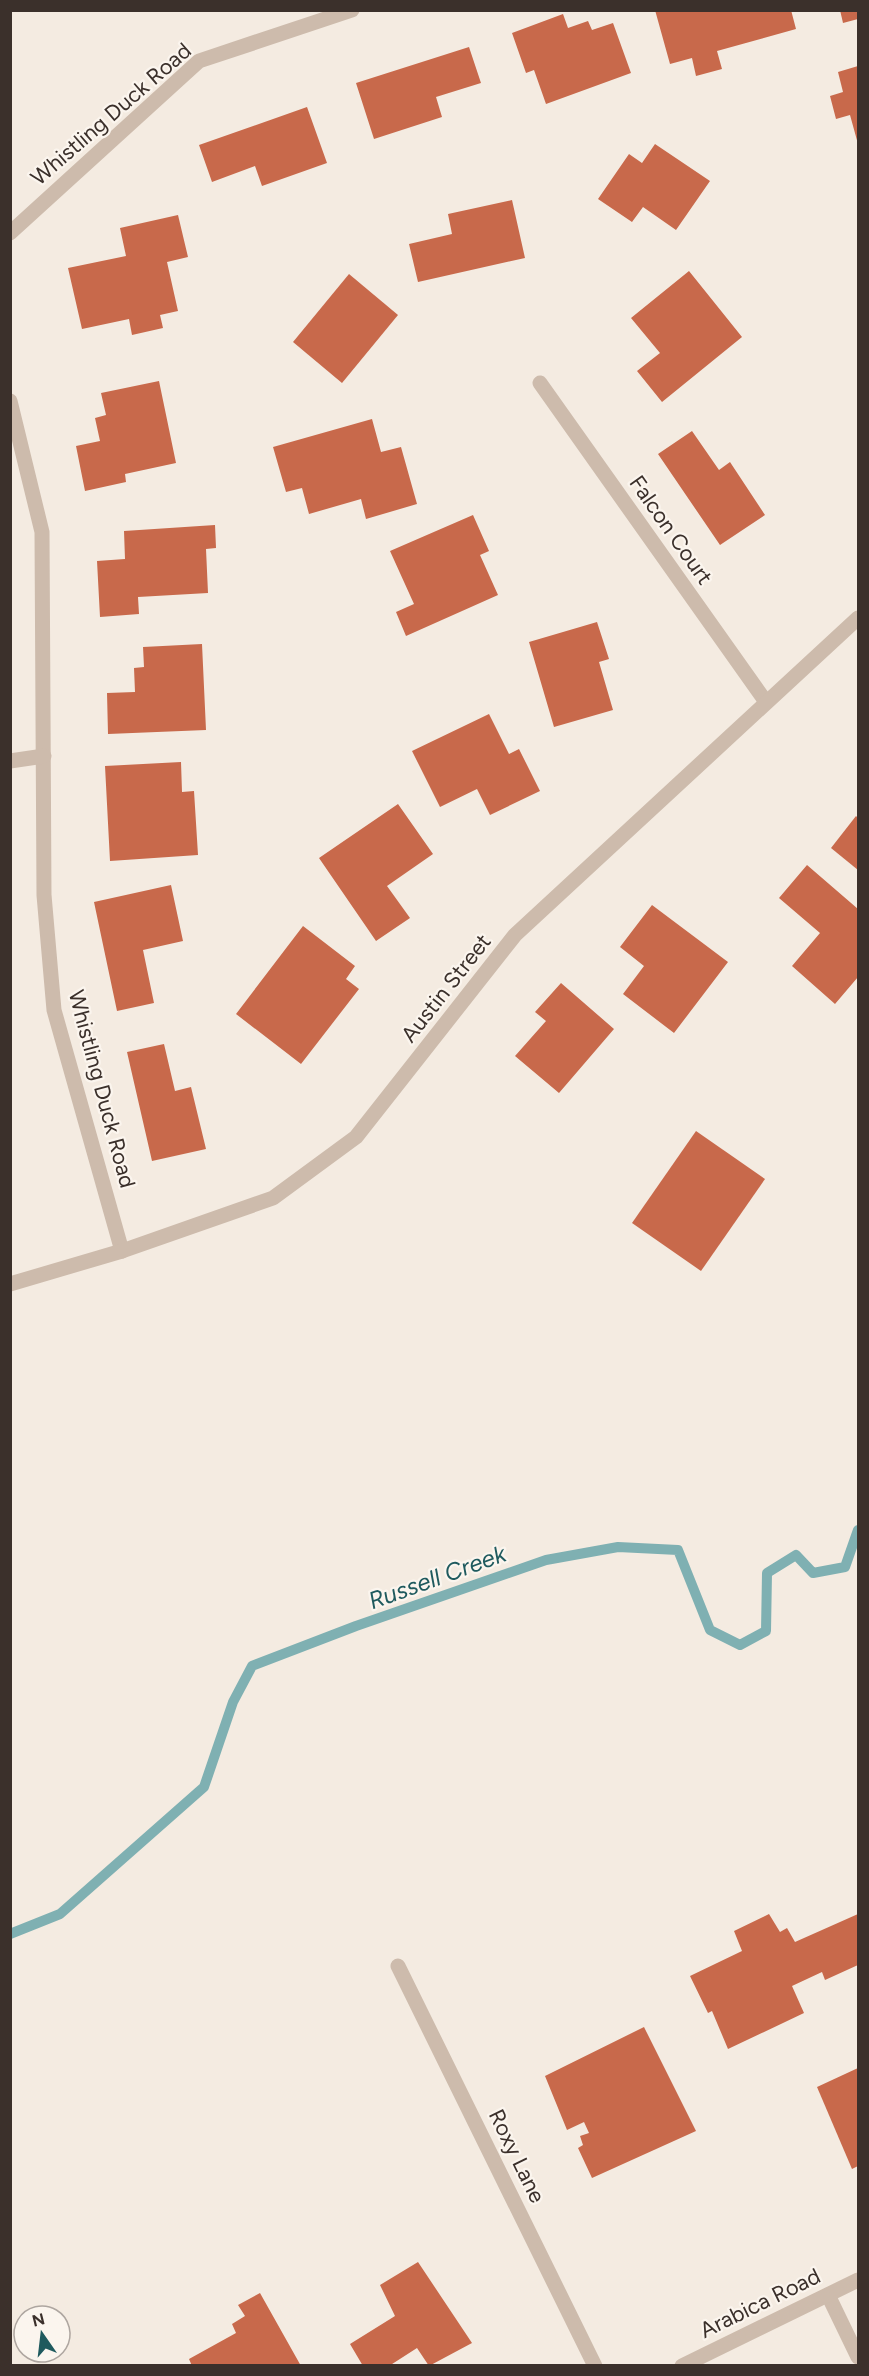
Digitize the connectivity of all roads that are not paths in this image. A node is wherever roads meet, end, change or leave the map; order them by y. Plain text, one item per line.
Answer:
1 (352, 10) edge
2 (10, 233) edge
3 (540, 383) dead end
4 (10, 401) edge
5 (858, 618) edge
6 (766, 702) junction
7 (44, 756) junction
8 (10, 761) edge
9 (122, 1251) junction
10 (10, 1284) edge
11 (398, 1966) dead end
12 (858, 2280) edge
13 (828, 2295) junction
14 (858, 2357) edge
15 (595, 2366) edge
16 (682, 2366) edge

1 - 2 street, Whistling Duck Road
3 - 6 street, Falcon Court
4 - 7 street, Whistling Duck Road
5 - 6 street, Austin Street
6 - 9 street, Austin Street
7 - 8 street
7 - 9 street, Whistling Duck Road
9 - 10 street, Austin Street
11 - 15 street, Roxy Lane
12 - 13 street, Arabica Road
13 - 14 street
13 - 16 street, Arabica Road

